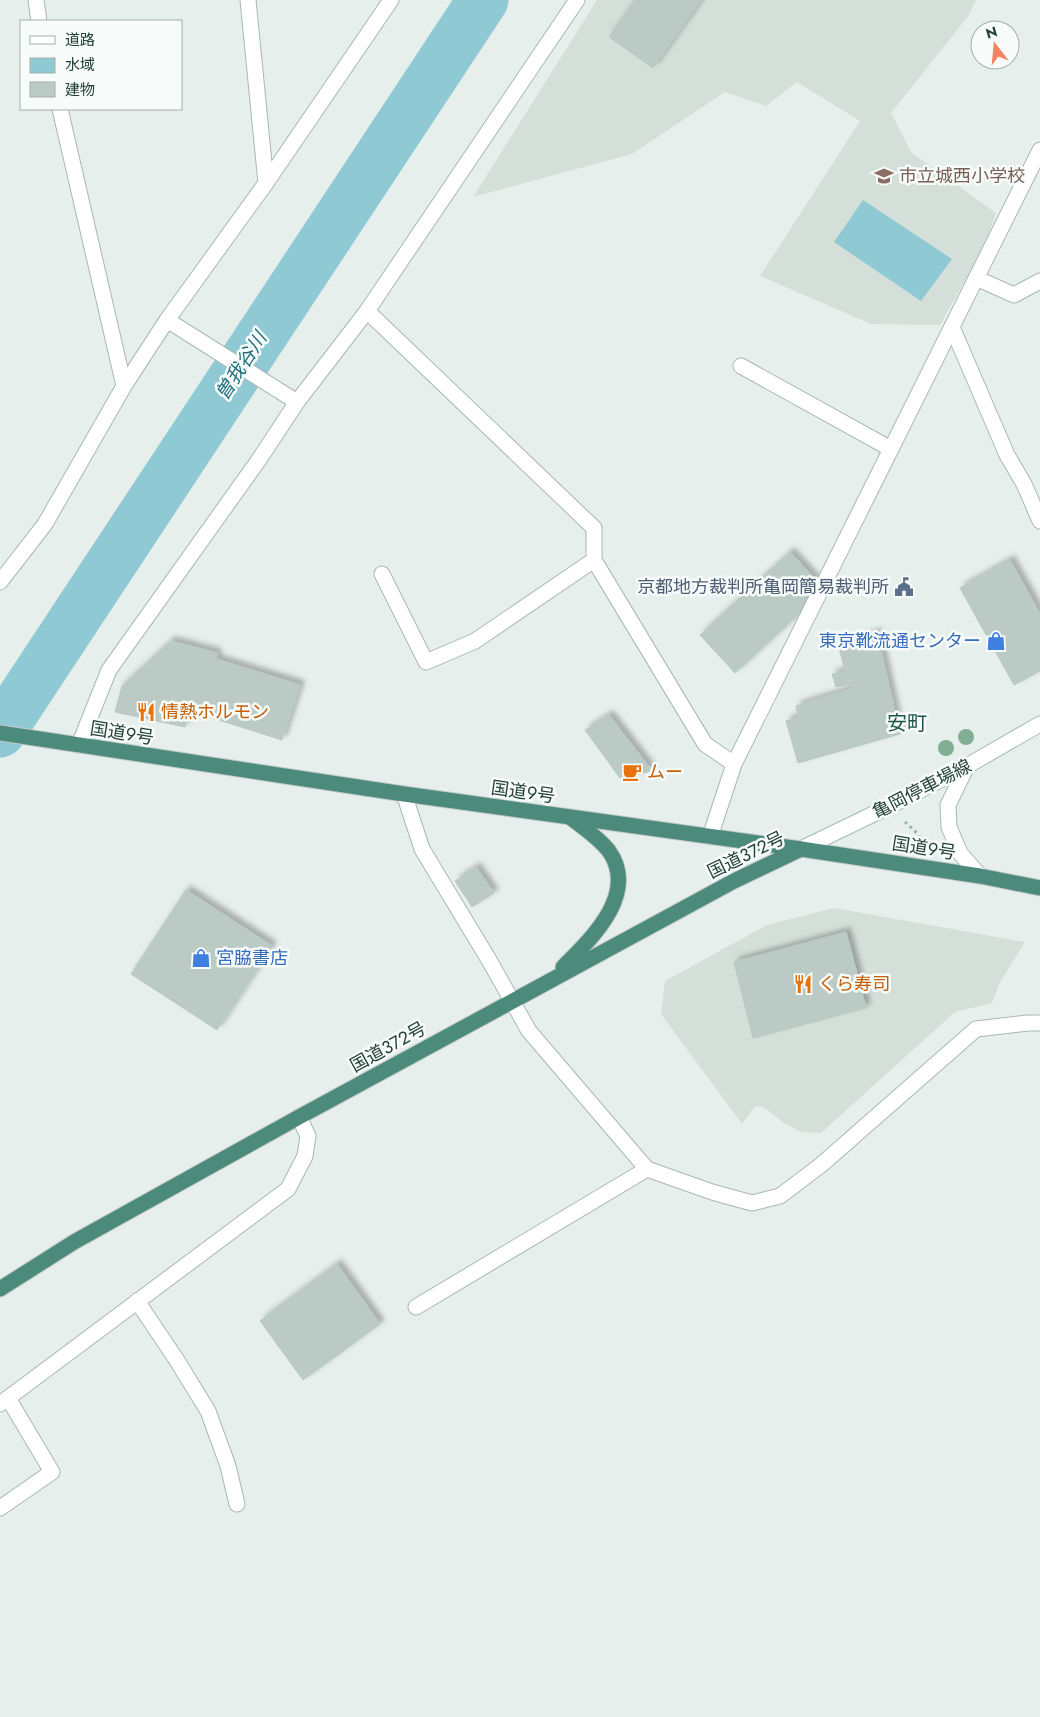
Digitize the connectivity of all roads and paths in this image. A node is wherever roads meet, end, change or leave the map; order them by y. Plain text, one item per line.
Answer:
1 (36, 0) edge
2 (248, 0) edge
3 (391, 0) edge
4 (578, 0) edge
5 (39, 20) edge
6 (60, 110) edge
7 (1040, 150) edge
8 (266, 183) junction
9 (976, 278) junction
10 (1040, 281) edge
11 (367, 311) junction
12 (167, 320) junction
13 (952, 327) junction
14 (741, 366) dead end
15 (124, 386) junction
16 (297, 402) junction
17 (891, 449) junction
18 (1040, 521) edge
19 (594, 560) junction
20 (382, 574) dead end
21 (0, 582) edge
22 (1040, 724) edge
23 (0, 733) edge
24 (80, 745) junction
25 (734, 764) junction
26 (967, 766) junction
27 (404, 794) junction
28 (569, 817) junction
29 (905, 822) dead end
30 (918, 834) junction
31 (924, 834) dead end
32 (710, 837) junction
33 (801, 849) junction
34 (924, 850) dead end
35 (980, 876) junction
36 (1040, 888) edge
37 (550, 980) junction
38 (512, 1001) junction
39 (1040, 1023) edge
40 (299, 1117) junction
41 (646, 1169) junction
42 (0, 1289) edge
43 (137, 1301) junction
44 (416, 1307) dead end
45 (4, 1401) edge
46 (237, 1504) dead end
47 (0, 1508) edge

1 - 5 street
2 - 8 street
3 - 8 street
4 - 11 street
6 - 15 street
7 - 9 street
8 - 12 street
9 - 10 street
9 - 13 street
11 - 16 street
11 - 19 street
12 - 15 street
12 - 16 street
13 - 17 street
13 - 18 street
14 - 17 street
15 - 21 street
16 - 24 street
17 - 25 street
19 - 20 street
19 - 25 street
22 - 26 street, 亀岡停車場線
23 - 24 highway, 国道9号
24 - 27 highway, 国道9号
25 - 32 street
26 - 33 street, 亀岡停車場線
26 - 35 street
27 - 28 highway, 国道9号
27 - 38 street
28 - 32 highway, 国道9号
28 - 37 highway
29 - 30 path
30 - 31 path
30 - 34 path
32 - 33 highway, 国道9号
33 - 35 highway, 国道9号
33 - 37 highway, 国道372号
35 - 36 highway, 国道9号
37 - 38 highway, 国道372号
38 - 40 highway, 国道372号
38 - 41 street
39 - 41 street
40 - 42 highway, 国道372号
40 - 43 street
41 - 44 street
43 - 45 street
43 - 46 street
45 - 47 street

